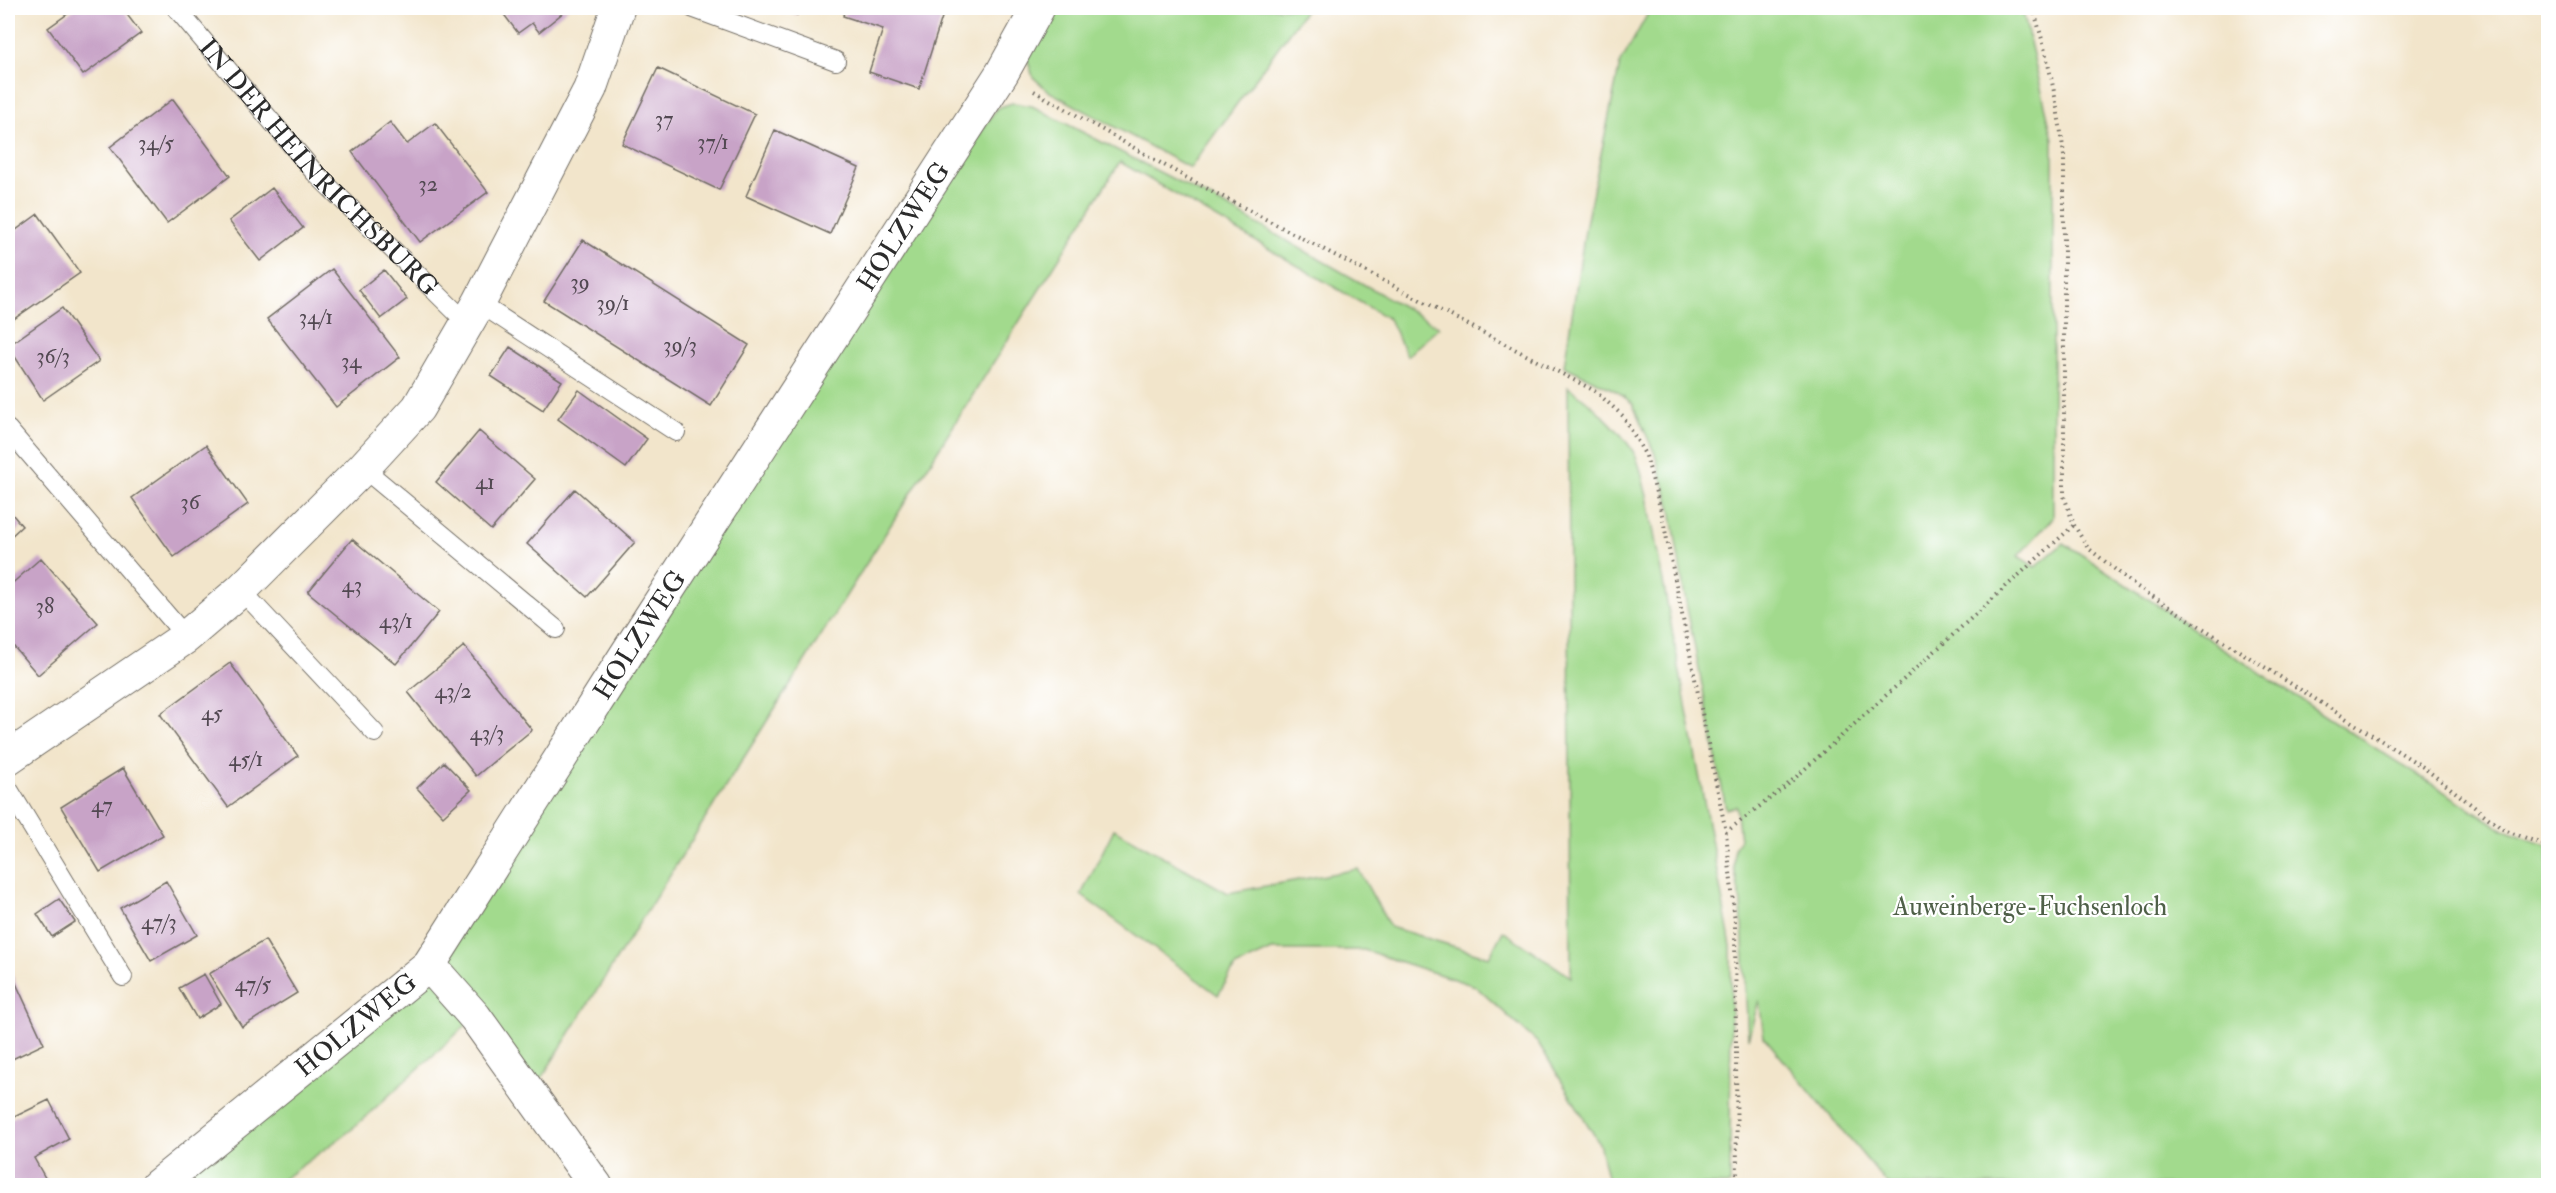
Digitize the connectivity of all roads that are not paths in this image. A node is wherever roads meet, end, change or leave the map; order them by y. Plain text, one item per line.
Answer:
1 (176, 8) edge
2 (618, 8) edge
3 (692, 8) edge
4 (1038, 8) edge
5 (836, 61) dead end
6 (473, 313) junction
7 (8, 429) edge
8 (676, 432) dead end
9 (363, 468) junction
10 (241, 590) junction
11 (556, 629) dead end
12 (186, 636) junction
13 (375, 733) dead end
14 (8, 758) edge
15 (8, 788) edge
16 (429, 965) junction
17 (123, 977) dead end
18 (158, 1185) edge
19 (596, 1185) edge

1 - 6 lane, IN DER HEINRICHSBURG
2 - 6 street
3 - 5 lane
4 - 16 street, HOLZWEG
6 - 8 lane, IN DER HEINRICHSBURG
6 - 9 street
7 - 12 lane
9 - 10 street
9 - 11 lane
10 - 12 street
10 - 13 lane
12 - 14 street
15 - 17 lane
16 - 18 street, HOLZWEG
16 - 19 street

